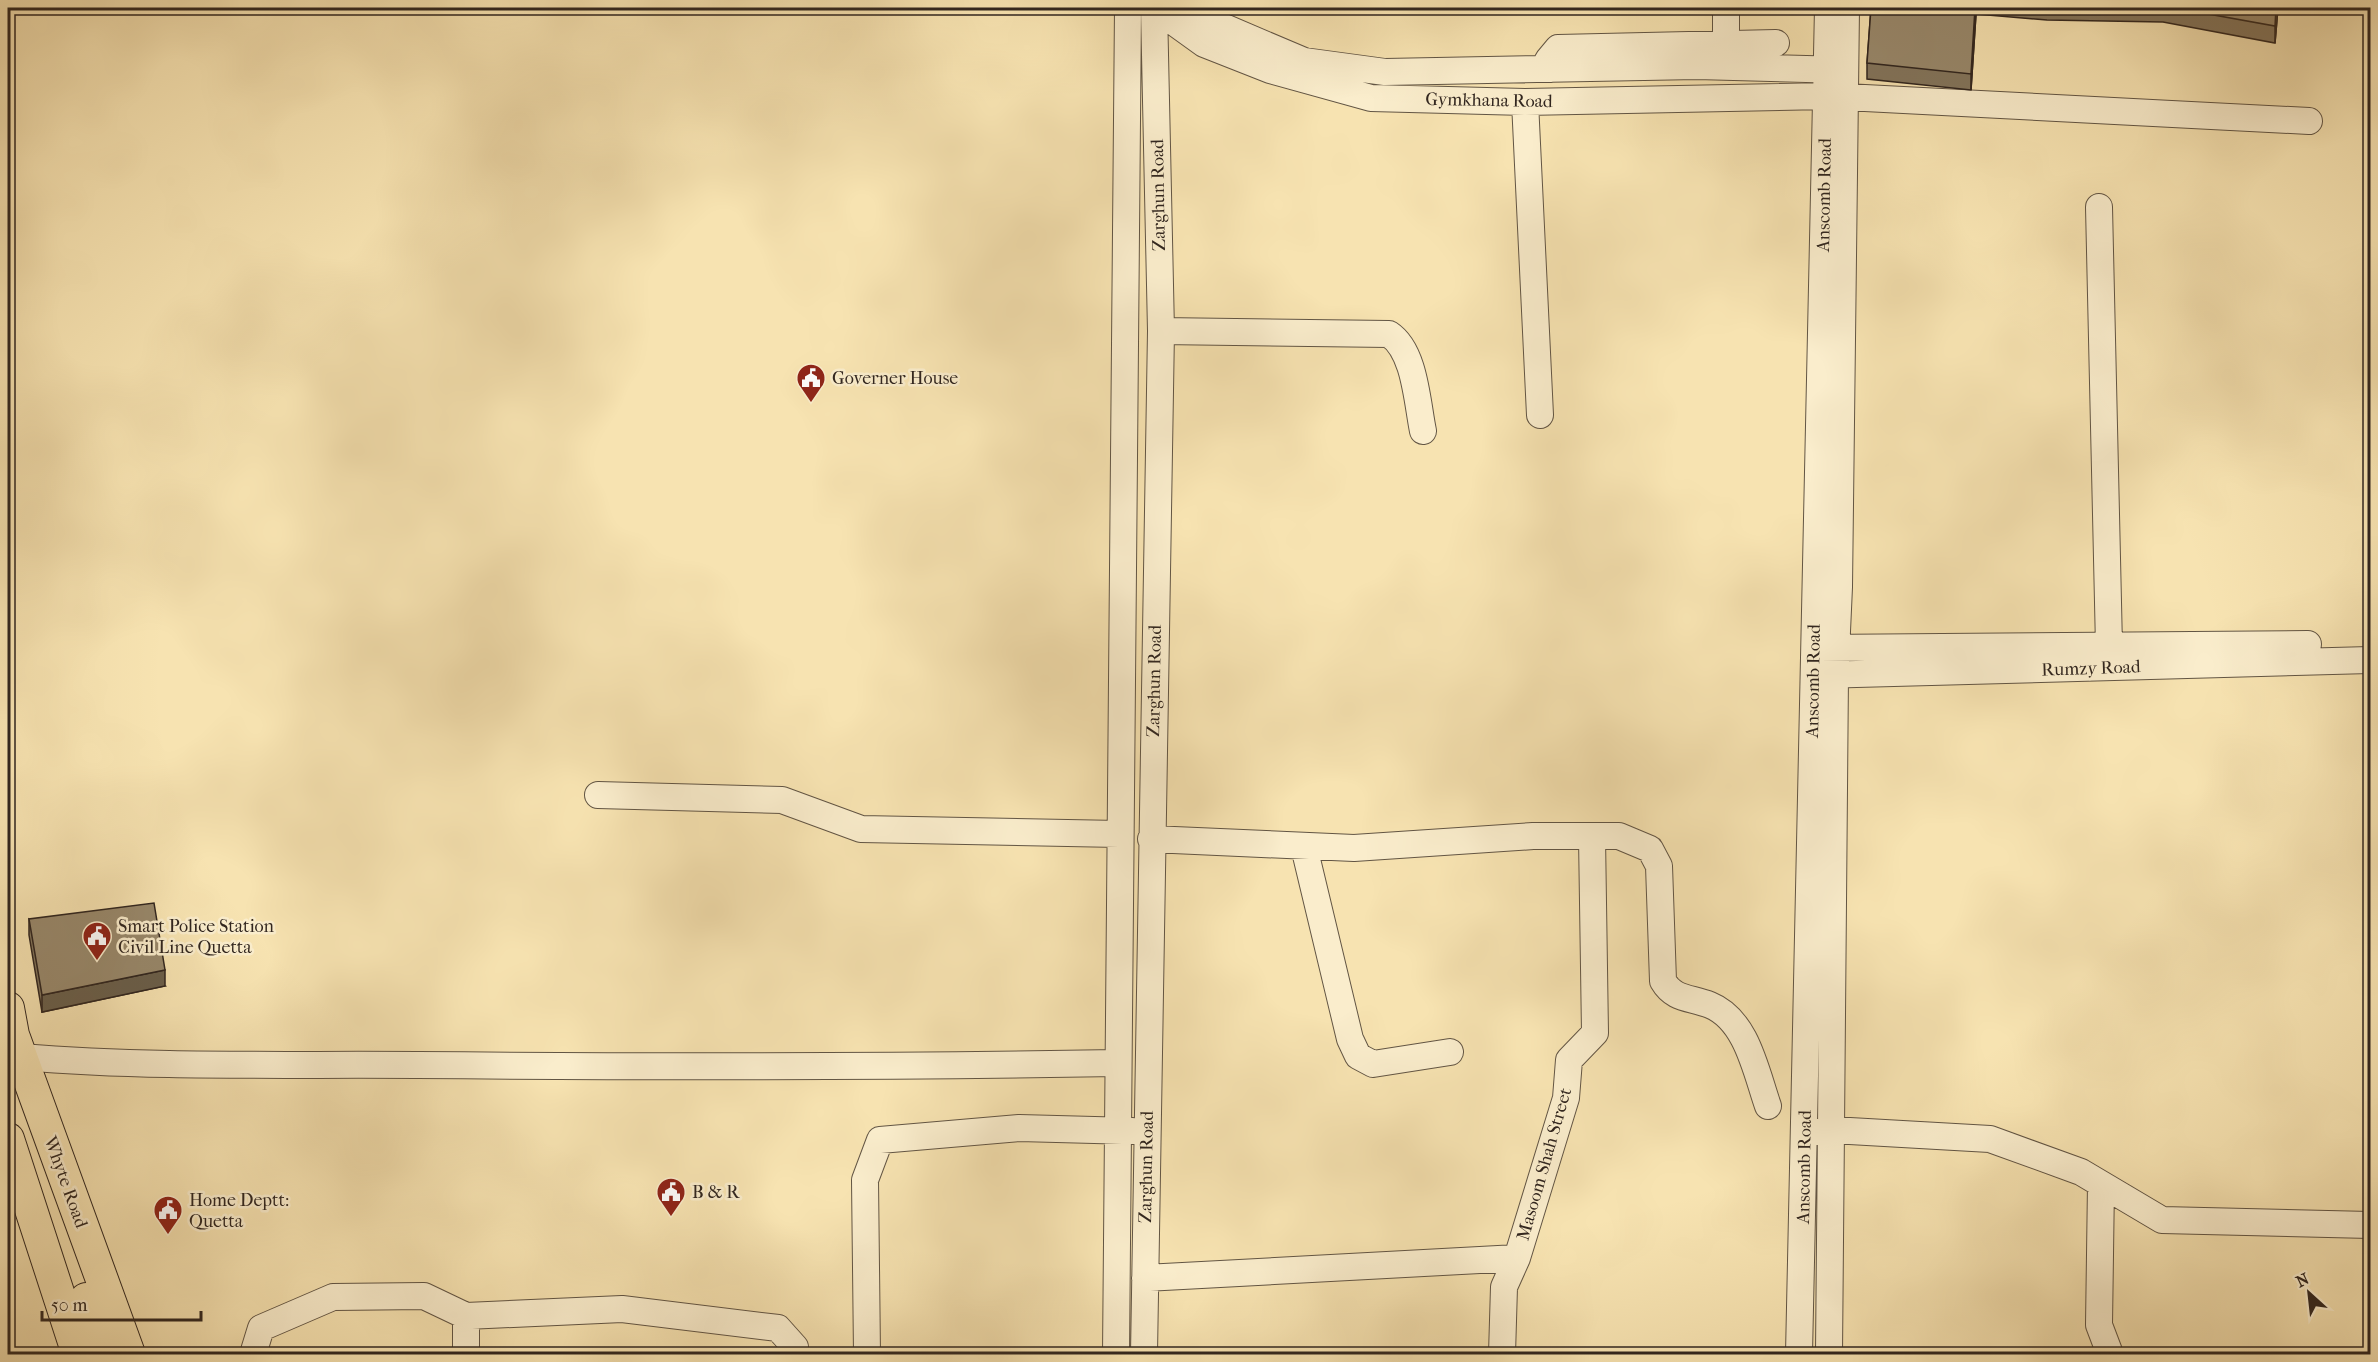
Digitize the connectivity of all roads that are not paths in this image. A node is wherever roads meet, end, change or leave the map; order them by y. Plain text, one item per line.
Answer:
1 (1128, 8) edge
2 (1154, 8) edge
3 (1191, 8) edge
4 (1726, 8) edge
5 (1828, 8) edge
6 (1846, 8) edge
7 (1726, 43) junction
8 (1776, 44) dead end
9 (1550, 69) junction
10 (1836, 70) junction
11 (1835, 98) junction
12 (1525, 102) junction
13 (2309, 121) dead end
14 (2099, 207) dead end
15 (1161, 331) junction
16 (1540, 415) dead end
17 (1423, 431) dead end
18 (2370, 644) edge
19 (2109, 646) junction
20 (1825, 649) junction
21 (2370, 660) edge
22 (1824, 675) junction
23 (598, 795) dead end
24 (1119, 834) junction
25 (1592, 837) junction
26 (1151, 839) junction
27 (1304, 847) junction
28 (8, 1008) edge
29 (1450, 1052) dead end
30 (14, 1063) edge
31 (1117, 1063) junction
32 (1768, 1106) dead end
33 (1832, 1130) junction
34 (1117, 1131) junction
35 (1146, 1132) junction
36 (1804, 1134) junction
37 (8, 1138) edge
38 (2102, 1184) junction
39 (2370, 1225) edge
40 (1517, 1258) junction
41 (1145, 1278) junction
42 (466, 1316) junction
43 (78, 1354) edge
44 (105, 1354) edge
45 (129, 1354) edge
46 (253, 1354) edge
47 (466, 1354) edge
48 (795, 1354) edge
49 (867, 1354) edge
50 (1116, 1354) edge
51 (1144, 1354) edge
52 (1502, 1354) edge
53 (1799, 1354) edge
54 (1829, 1354) edge
55 (2110, 1354) edge

1 - 24 street, Zarghun Road
2 - 12 street, Gymkhana Road
2 - 15 street, Zarghun Road
3 - 9 street
4 - 7 street
5 - 10 street, Anscomb Road
6 - 10 street, Anscomb Road
7 - 8 street
7 - 9 street
9 - 10 street
10 - 11 street, Anscomb Road
11 - 12 street, Gymkhana Road
11 - 13 street, Gymkhana Road
11 - 20 street, Anscomb Road
12 - 16 street
14 - 19 street
15 - 17 street
15 - 26 street, Zarghun Road
18 - 19 street, Rumzy Road
19 - 20 street, Rumzy Road
20 - 22 street, Anscomb Road
21 - 22 street, Rumzy Road
22 - 33 street, Anscomb Road
22 - 36 street, Anscomb Road
23 - 24 street
24 - 31 street, Zarghun Road
25 - 27 street
25 - 32 street
25 - 40 street, Masoom Shah Street
26 - 27 street
26 - 35 street, Zarghun Road
27 - 29 street
28 - 30 main road, Whyte Road
30 - 31 street
30 - 44 main road
30 - 45 main road, Whyte Road
31 - 34 street, Zarghun Road
33 - 36 street
33 - 38 street
33 - 54 street, Anscomb Road
34 - 35 street
34 - 49 street
34 - 50 street, Zarghun Road
35 - 41 street, Zarghun Road
36 - 53 street, Anscomb Road
37 - 43 main road
38 - 39 street
38 - 55 street
40 - 41 street
40 - 52 street, Masoom Shah Street
41 - 51 street, Zarghun Road
42 - 46 street
42 - 47 street
42 - 48 street

